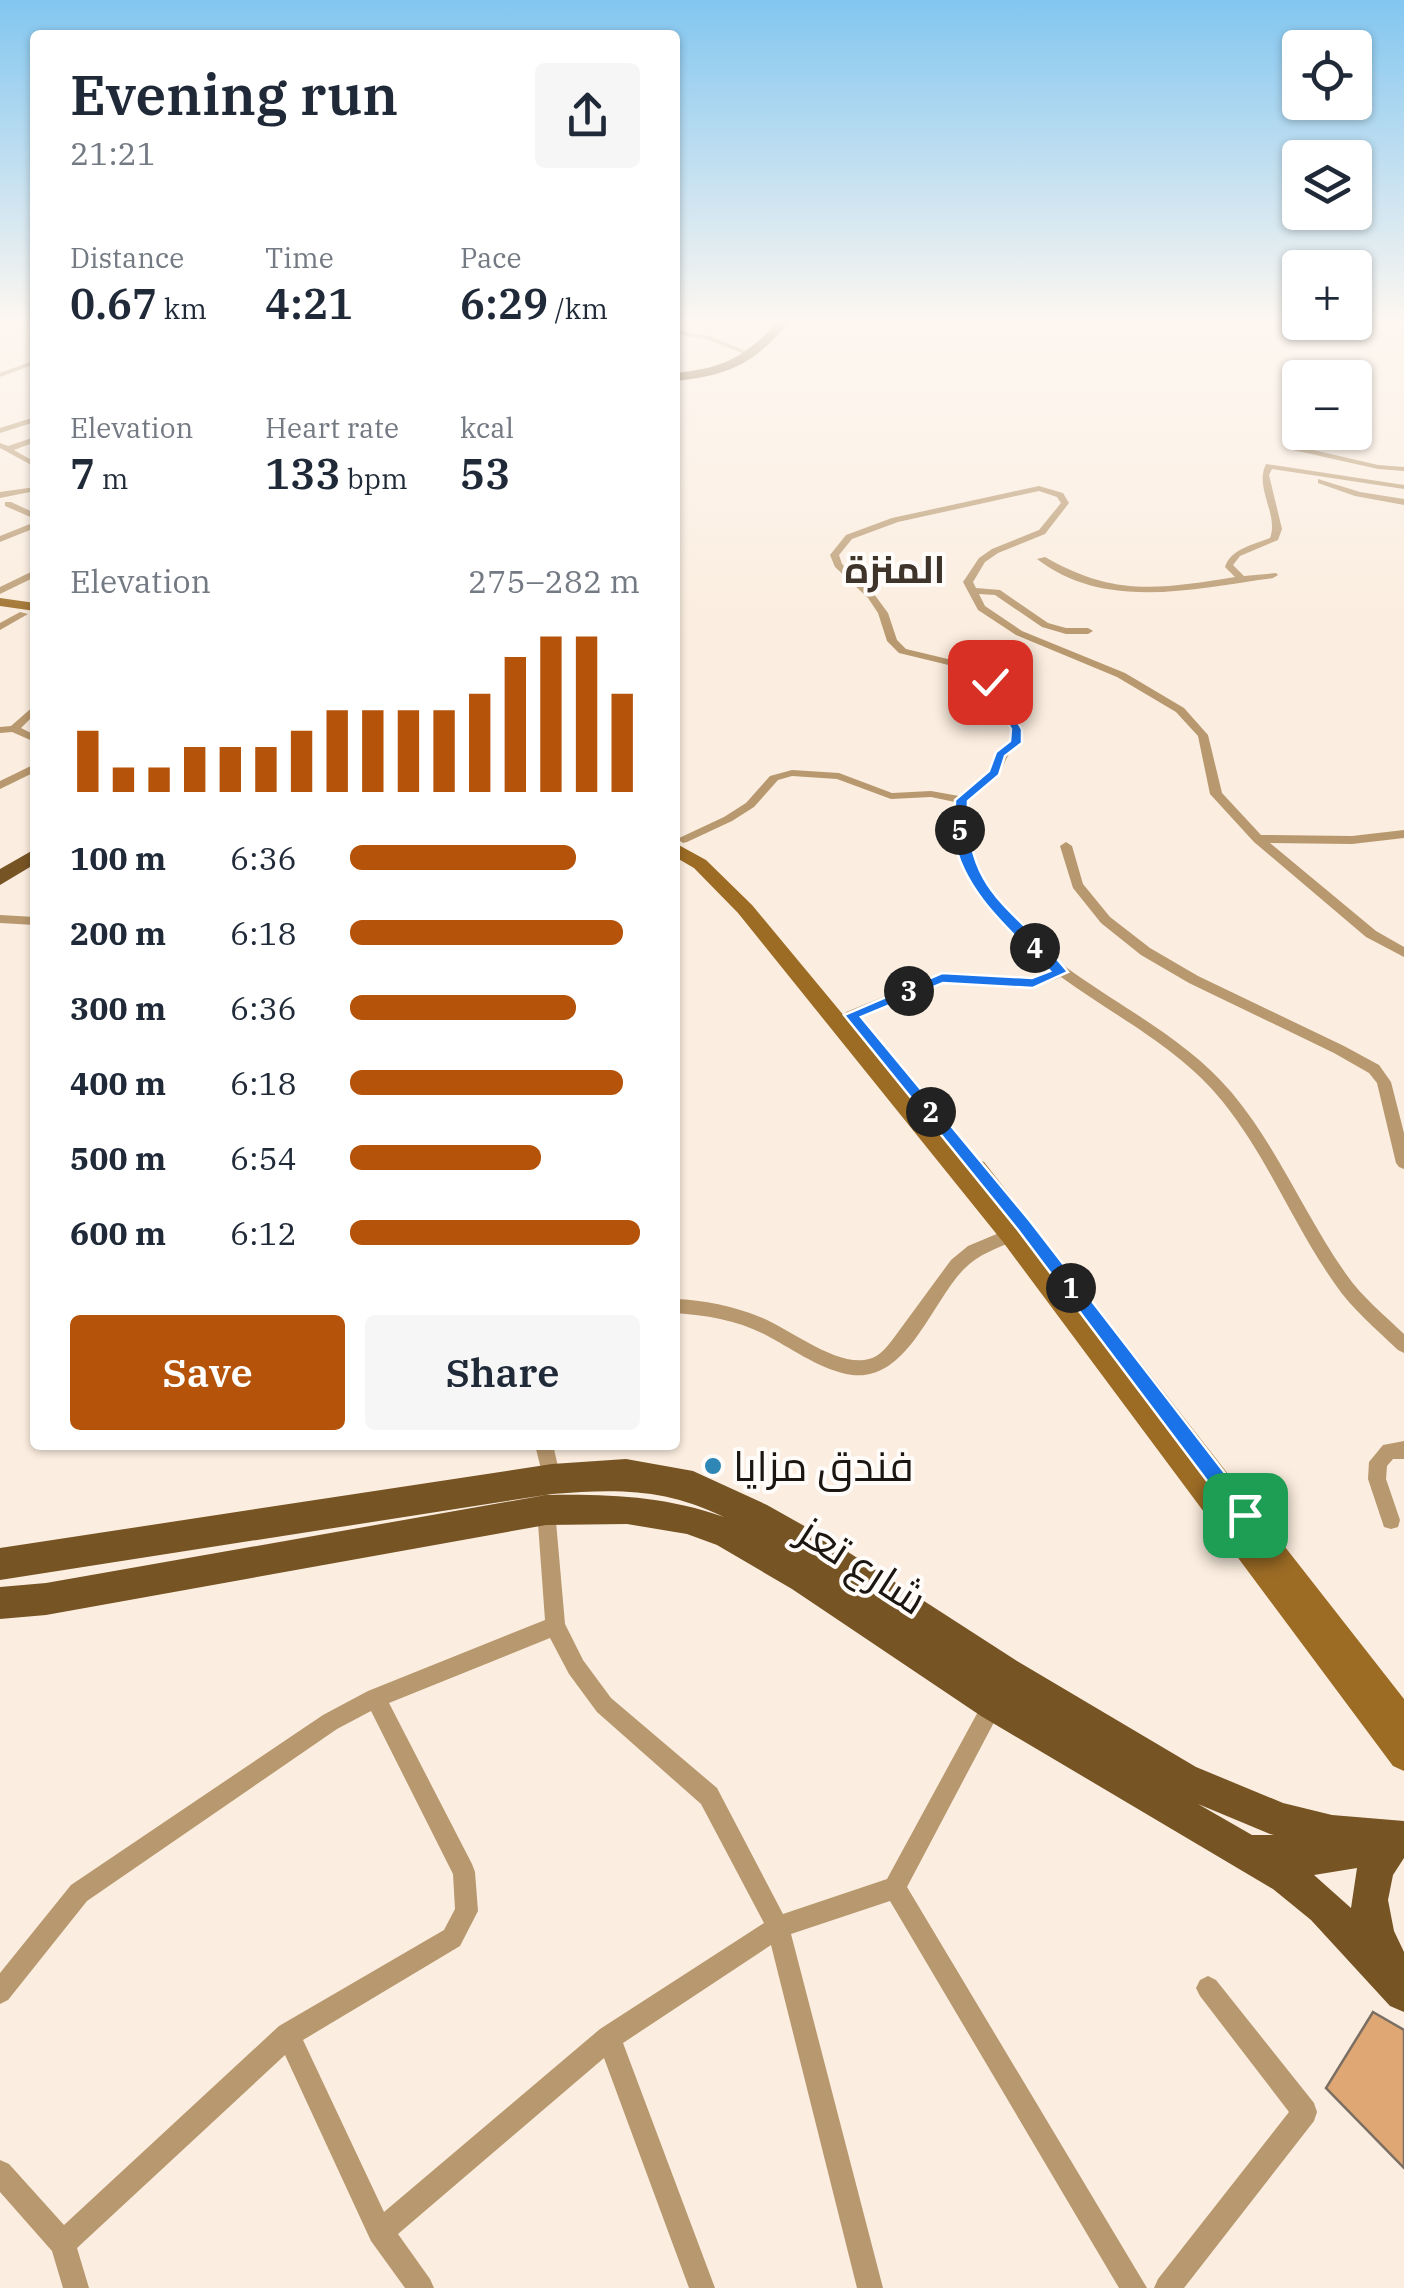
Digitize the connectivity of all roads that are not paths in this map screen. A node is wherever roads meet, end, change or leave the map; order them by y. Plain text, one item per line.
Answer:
1 (8, 449) edge
2 (1304, 450) edge
3 (0, 459) edge
4 (30, 462) edge
5 (1404, 468) edge
6 (1312, 473) junction
7 (1404, 487) edge
8 (30, 490) edge
9 (0, 495) edge
10 (1404, 502) edge
11 (8, 504) dead end
12 (30, 514) edge
13 (30, 527) edge
14 (0, 539) edge
15 (1042, 559) dead end
16 (1273, 574) dead end
17 (30, 575) edge
18 (1241, 578) junction
19 (0, 591) edge
20 (972, 591) junction
21 (0, 602) edge
22 (0, 611) edge
23 (30, 612) edge
24 (30, 612) edge
25 (30, 612) edge
26 (0, 627) edge
27 (1088, 631) dead end
28 (30, 713) edge
29 (0, 730) edge
30 (14, 730) junction
31 (30, 737) edge
32 (30, 773) edge
33 (0, 786) edge
34 (962, 800) junction
35 (1404, 834) edge
36 (680, 839) edge
37 (1258, 839) junction
38 (680, 841) edge
39 (680, 842) edge
40 (1066, 846) dead end
41 (30, 858) edge
42 (30, 876) edge
43 (0, 878) edge
44 (0, 895) edge
45 (0, 920) edge
46 (30, 921) edge
47 (1404, 953) edge
48 (1060, 972) junction
49 (851, 1015) junction
50 (1404, 1164) edge
51 (1011, 1235) junction
52 (680, 1306) edge
53 (1404, 1344) edge
54 (544, 1450) edge
55 (1404, 1450) edge
56 (549, 1495) junction
57 (1391, 1520) dead end
58 (0, 1564) edge
59 (0, 1603) edge
60 (556, 1626) junction
61 (375, 1698) junction
62 (994, 1704) junction
63 (1404, 1724) edge
64 (1404, 1755) edge
65 (1400, 1839) edge
66 (1231, 1844) junction
67 (895, 1888) junction
68 (778, 1928) junction
69 (1208, 1988) dead end
70 (1404, 1990) edge
71 (0, 1992) edge
72 (288, 2035) junction
73 (609, 2038) junction
74 (0, 2173) edge
75 (380, 2232) junction
76 (63, 2244) junction
77 (76, 2288) edge
78 (421, 2288) edge
79 (702, 2288) edge
80 (870, 2288) edge
81 (1134, 2288) edge
82 (1167, 2288) edge

1 - 3 street
1 - 4 street
2 - 5 street
6 - 7 street
6 - 10 street
6 - 18 street
8 - 9 street
11 - 12 street
13 - 14 street
15 - 18 street
16 - 18 street
17 - 19 street
20 - 27 street
20 - 34 street
20 - 37 street
21 - 23 main road
22 - 24 main road
25 - 26 street
28 - 30 street
29 - 30 street
30 - 31 street
32 - 33 street
34 - 36 street
34 - 48 street
35 - 37 street
37 - 47 street
38 - 49 main road
39 - 51 main road
40 - 50 street
41 - 43 main road
42 - 44 main road
45 - 46 street
48 - 49 street
48 - 53 street
49 - 63 main road
51 - 52 street
51 - 64 main road
54 - 56 street
55 - 57 street
56 - 58 main road, شارع تعز
56 - 59 main road, شارع تعز
56 - 60 street
56 - 62 main road, شارع تعز
56 - 65 main road, شارع تعز
60 - 61 street
60 - 68 street
61 - 71 street
61 - 72 street
62 - 66 main road, شارع تعز
62 - 67 street
65 - 66 main road
65 - 70 main road
66 - 70 main road, شارع تعز
67 - 68 street
67 - 81 street
68 - 73 street
68 - 80 street
69 - 82 street
72 - 75 street
72 - 76 street
73 - 75 street
73 - 79 street
74 - 76 street
75 - 78 street
76 - 77 street

